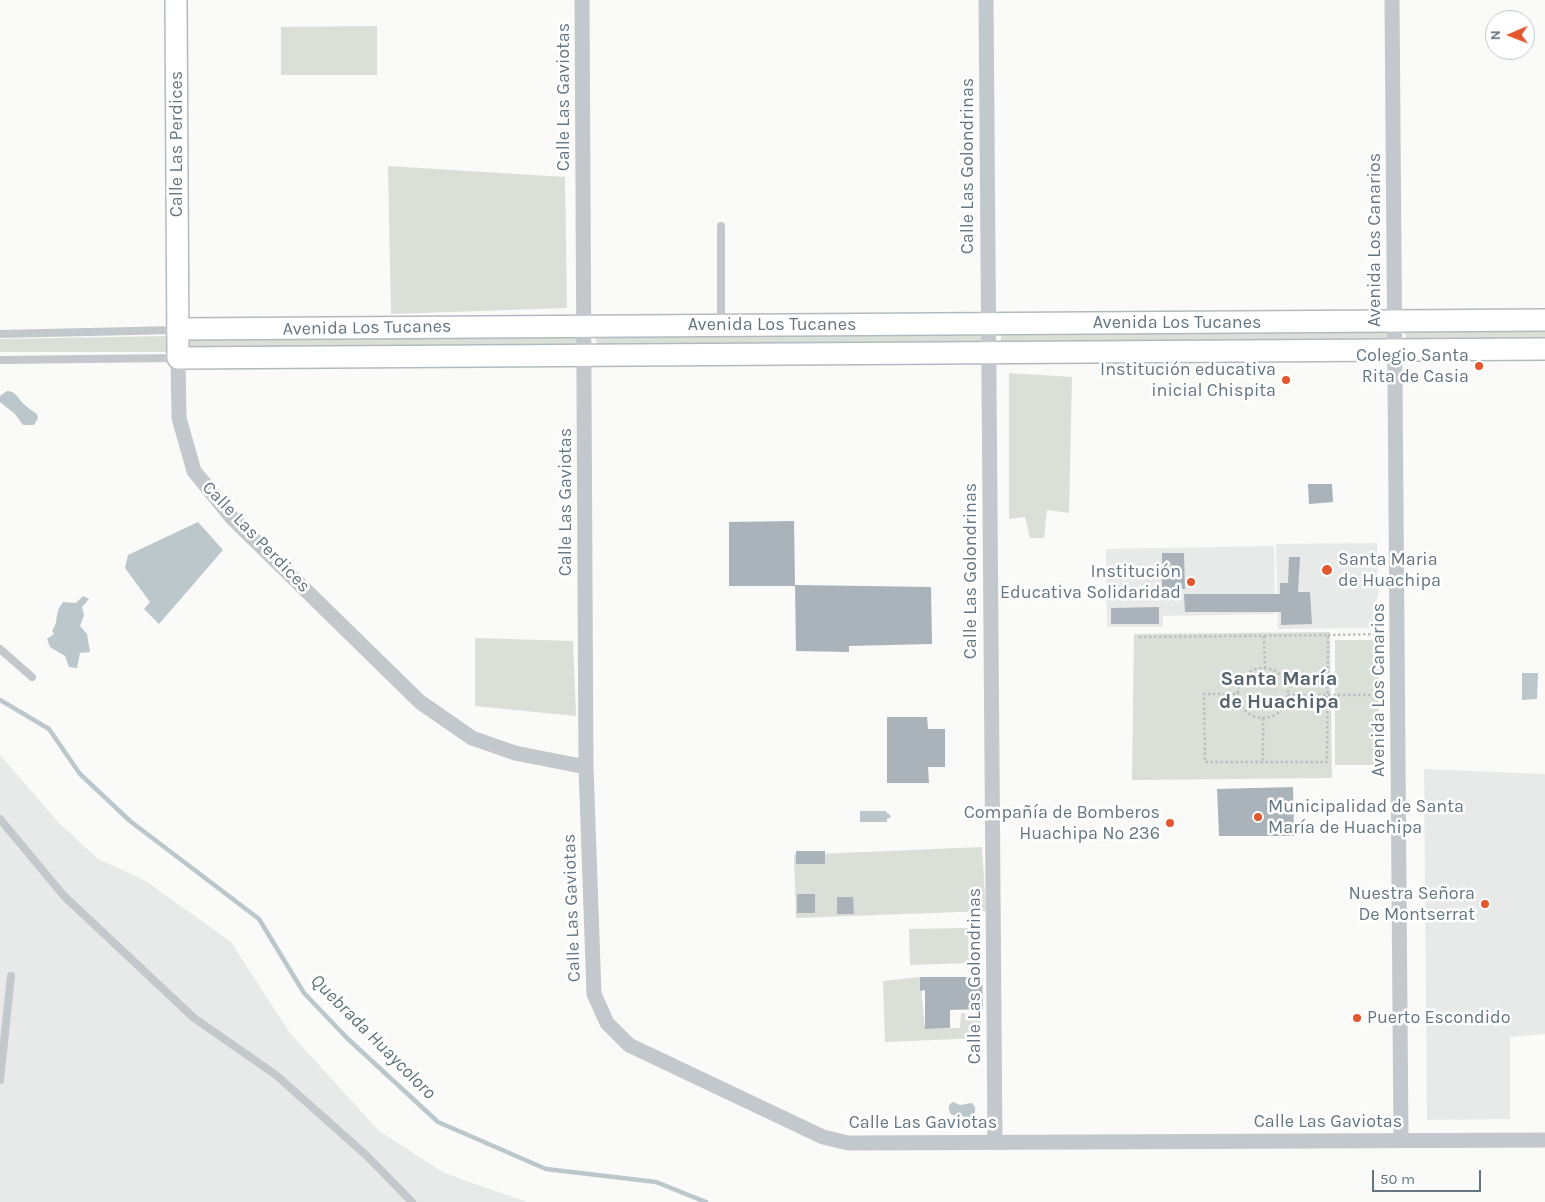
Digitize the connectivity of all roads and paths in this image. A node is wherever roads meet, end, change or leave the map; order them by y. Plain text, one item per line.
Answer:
1 (176, 0) edge
2 (582, 0) edge
3 (986, 0) edge
4 (1392, 0) edge
5 (721, 226) dead end
6 (1545, 320) edge
7 (1394, 321) junction
8 (988, 324) junction
9 (721, 325) junction
10 (585, 326) junction
11 (178, 330) junction
12 (0, 334) edge
13 (1395, 349) junction
14 (1545, 349) edge
15 (988, 353) junction
16 (585, 355) junction
17 (178, 358) junction
18 (0, 360) edge
19 (1397, 634) junction
20 (1328, 635) junction
21 (1264, 636) junction
22 (1139, 637) dead end
23 (0, 649) edge
24 (1265, 667) junction
25 (32, 677) dead end
26 (1239, 694) junction
27 (1288, 695) junction
28 (1328, 695) junction
29 (1398, 695) junction
30 (1263, 717) junction
31 (1263, 762) junction
32 (586, 767) junction
33 (0, 819) edge
34 (11, 976) dead end
35 (0, 1080) edge
36 (1401, 1140) junction
37 (1545, 1140) edge
38 (995, 1142) junction
39 (412, 1202) edge

1 - 11 street, Calle Las Perdices
2 - 10 street, Calle Las Gaviotas
3 - 8 street, Calle Las Golondrinas
4 - 7 street, Avenida Los Canarios
5 - 9 lane
6 - 7 street, Avenida Los Tucanes
7 - 8 street, Avenida Los Tucanes
7 - 13 street, Avenida Los Canarios
8 - 9 street, Avenida Los Tucanes
8 - 15 street, Calle Las Golondrinas
9 - 10 street, Avenida Los Tucanes
10 - 11 street, Avenida Los Tucanes
10 - 16 street, Calle Las Gaviotas
11 - 12 lane, Avenida Los Tucanes
11 - 17 street, Calle Las Perdices
13 - 14 street, Avenida Los Tucanes
13 - 15 street, Avenida Los Tucanes
13 - 19 street, Avenida Los Canarios
15 - 16 street, Avenida Los Tucanes
15 - 38 street, Calle Las Golondrinas
16 - 17 street, Avenida Los Tucanes
16 - 32 street, Calle Las Gaviotas
17 - 18 lane, Avenida Los Tucanes
17 - 32 street, Calle Las Perdices
19 - 20 path
19 - 29 street, Avenida Los Canarios
20 - 21 path
20 - 28 path
21 - 22 path
21 - 24 path
23 - 25 lane
24 - 26 path
24 - 27 path
26 - 30 path
26 - 31 path
27 - 28 path
27 - 30 path
28 - 29 path
28 - 31 path
29 - 36 street, Avenida Los Canarios
30 - 31 path
32 - 38 street, Calle Las Gaviotas
33 - 39 lane
34 - 35 lane
36 - 37 street, Calle Las Gaviotas
36 - 38 street, Calle Las Gaviotas

